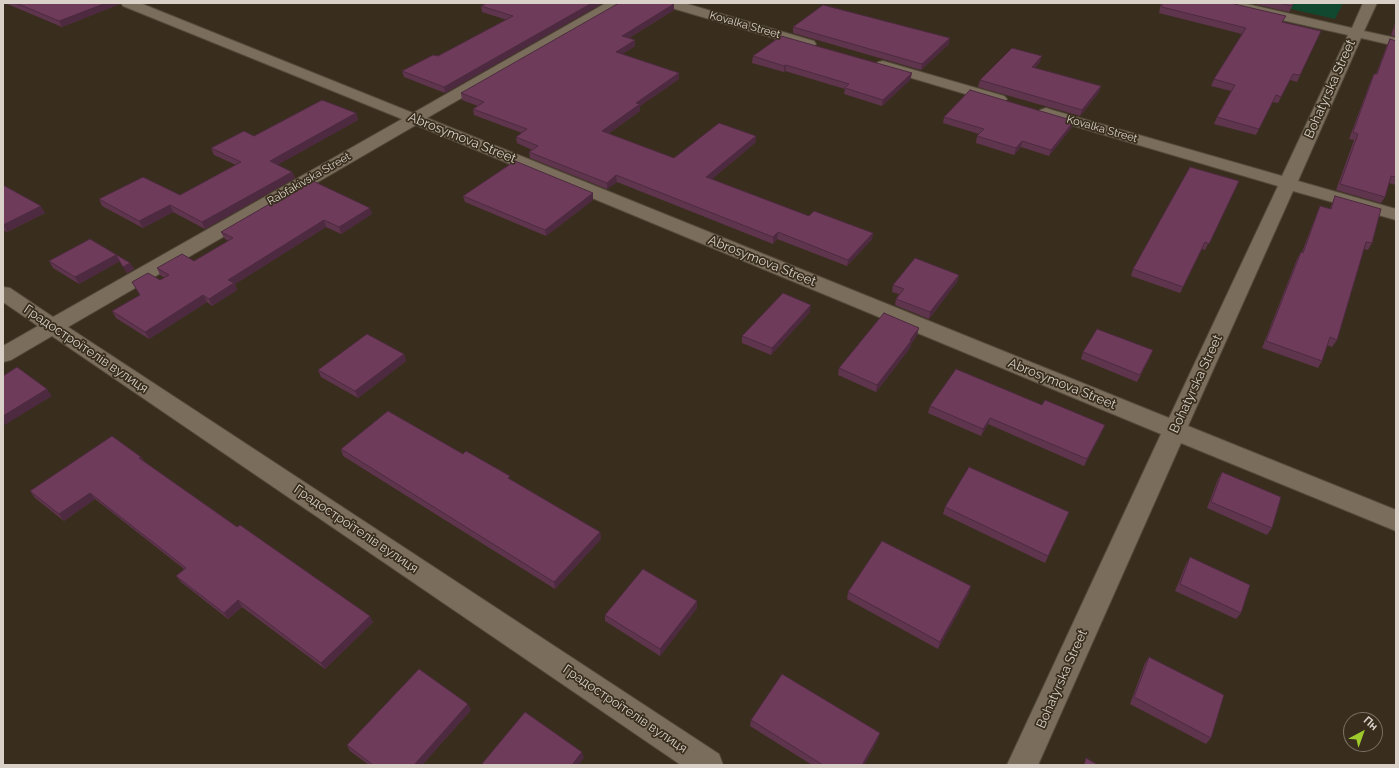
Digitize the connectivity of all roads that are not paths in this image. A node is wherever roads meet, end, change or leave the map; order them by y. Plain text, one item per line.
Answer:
1 (128, 3) edge
2 (616, 3) edge
3 (670, 3) edge
4 (1225, 3) edge
5 (1370, 3) edge
6 (1356, 33) junction
7 (1396, 42) edge
8 (822, 48) edge
9 (868, 61) edge
10 (1013, 103) edge
11 (1028, 108) edge
12 (415, 119) junction
13 (1288, 183) junction
14 (1396, 215) edge
15 (3, 293) edge
16 (53, 327) junction
17 (3, 355) edge
18 (1175, 430) junction
19 (1396, 520) edge
20 (708, 765) edge
21 (1022, 765) edge

1 - 12 street, Abrosymova Street
2 - 12 street, Rabfakivska Street
3 - 8 street, Kovalka Street
4 - 6 street
5 - 6 street, Bohatyrska Street
6 - 7 street
6 - 13 street, Bohatyrska Street
9 - 10 street
11 - 13 street, Kovalka Street
12 - 16 street, Rabfakivska Street
12 - 18 street, Abrosymova Street
13 - 14 street, Kovalka Street
13 - 18 street, Bohatyrska Street
15 - 16 street, Градостроїтелiв вулиця
16 - 17 street, Rabfakivska Street
16 - 20 street, Градостроїтелiв вулиця
18 - 19 street, Abrosymova Street
18 - 21 street, Bohatyrska Street

